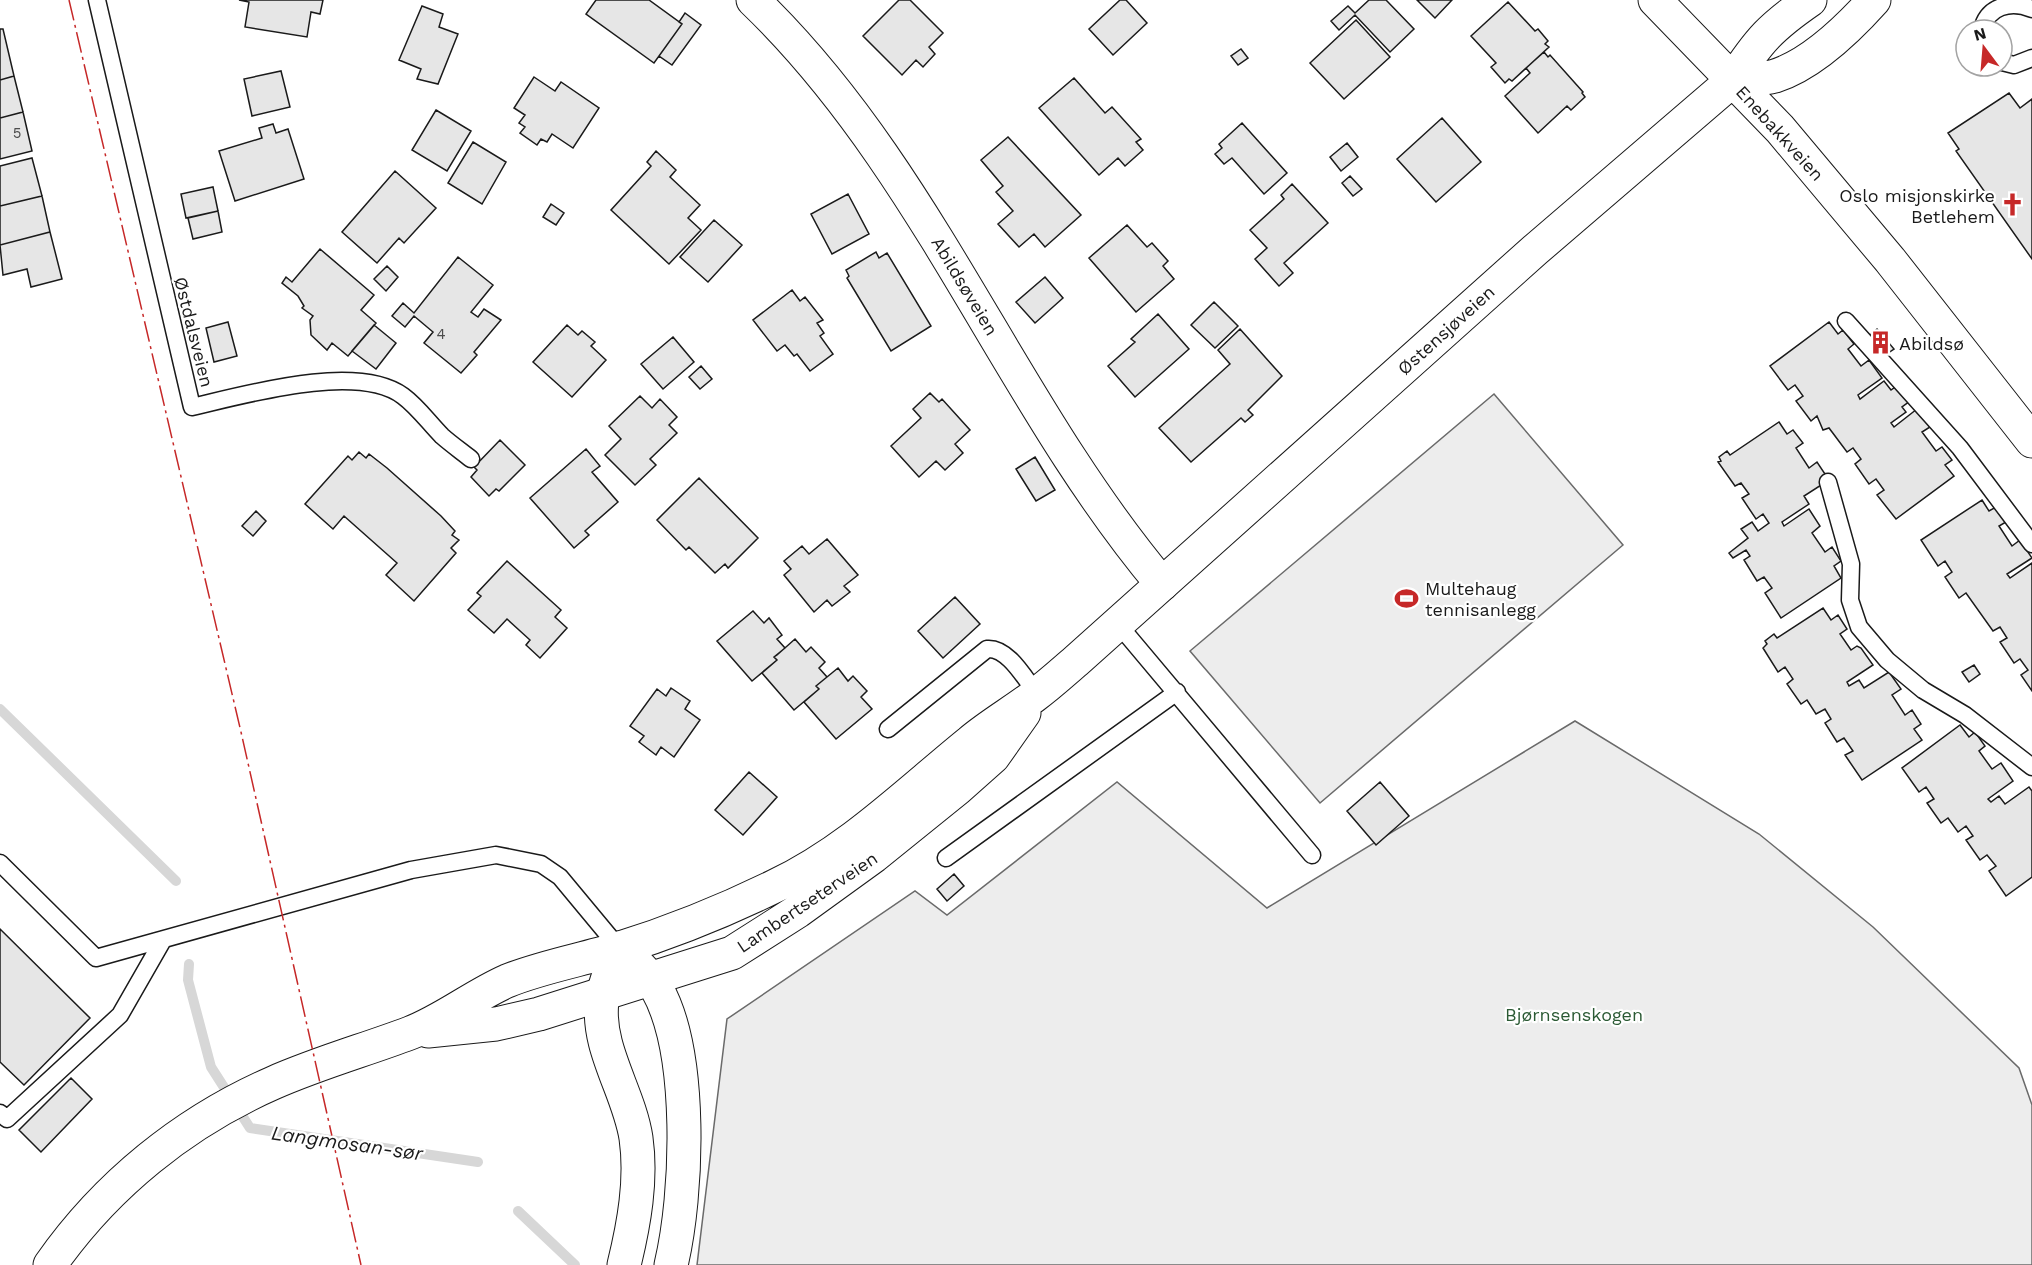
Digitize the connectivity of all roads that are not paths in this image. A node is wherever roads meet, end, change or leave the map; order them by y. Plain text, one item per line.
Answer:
1 (98, 0) edge
2 (753, 0) edge
3 (1655, 0) edge
4 (1810, 0) edge
5 (1874, 0) edge
6 (2032, 9) edge
7 (1987, 18) edge
8 (2032, 58) edge
9 (2014, 64) edge
10 (1733, 80) junction
11 (1846, 321) dead end
12 (2032, 441) edge
13 (471, 459) dead end
14 (1828, 482) dead end
15 (2032, 544) edge
16 (1162, 584) junction
17 (1118, 624) junction
18 (1177, 692) junction
19 (1037, 694) junction
20 (888, 729) dead end
21 (2030, 761) edge
22 (1312, 855) dead end
23 (946, 858) dead end
24 (0, 863) edge
25 (163, 940) junction
26 (619, 948) junction
27 (650, 979) junction
28 (604, 995) junction
29 (412, 1032) junction
30 (0, 1113) edge
31 (50, 1265) edge
32 (624, 1265) edge
33 (671, 1265) edge

1 - 13 lane, Østdalsveien
2 - 16 main road, Abildsøveien
3 - 10 main road, Enebakkveien
4 - 10 main road, Østensjøveien
5 - 10 main road
6 - 7 lane
8 - 9 lane
10 - 12 main road, Enebakkveien
10 - 16 main road, Østensjøveien
11 - 15 lane
14 - 21 lane
16 - 17 main road, Lambertseterveien
17 - 18 lane
17 - 19 main road, Lambertseterveien
18 - 22 lane
18 - 23 lane
19 - 20 lane
19 - 26 main road, Lambertseterveien
19 - 27 main road, Lambertseterveien
24 - 25 lane
25 - 26 lane
25 - 30 lane
26 - 27 main road
26 - 28 main road
26 - 29 main road, Lambertseterveien
27 - 28 main road, Lambertseterveien
27 - 33 main road
28 - 29 main road, Lambertseterveien
28 - 32 main road
29 - 31 main road, Lambertseterveien

